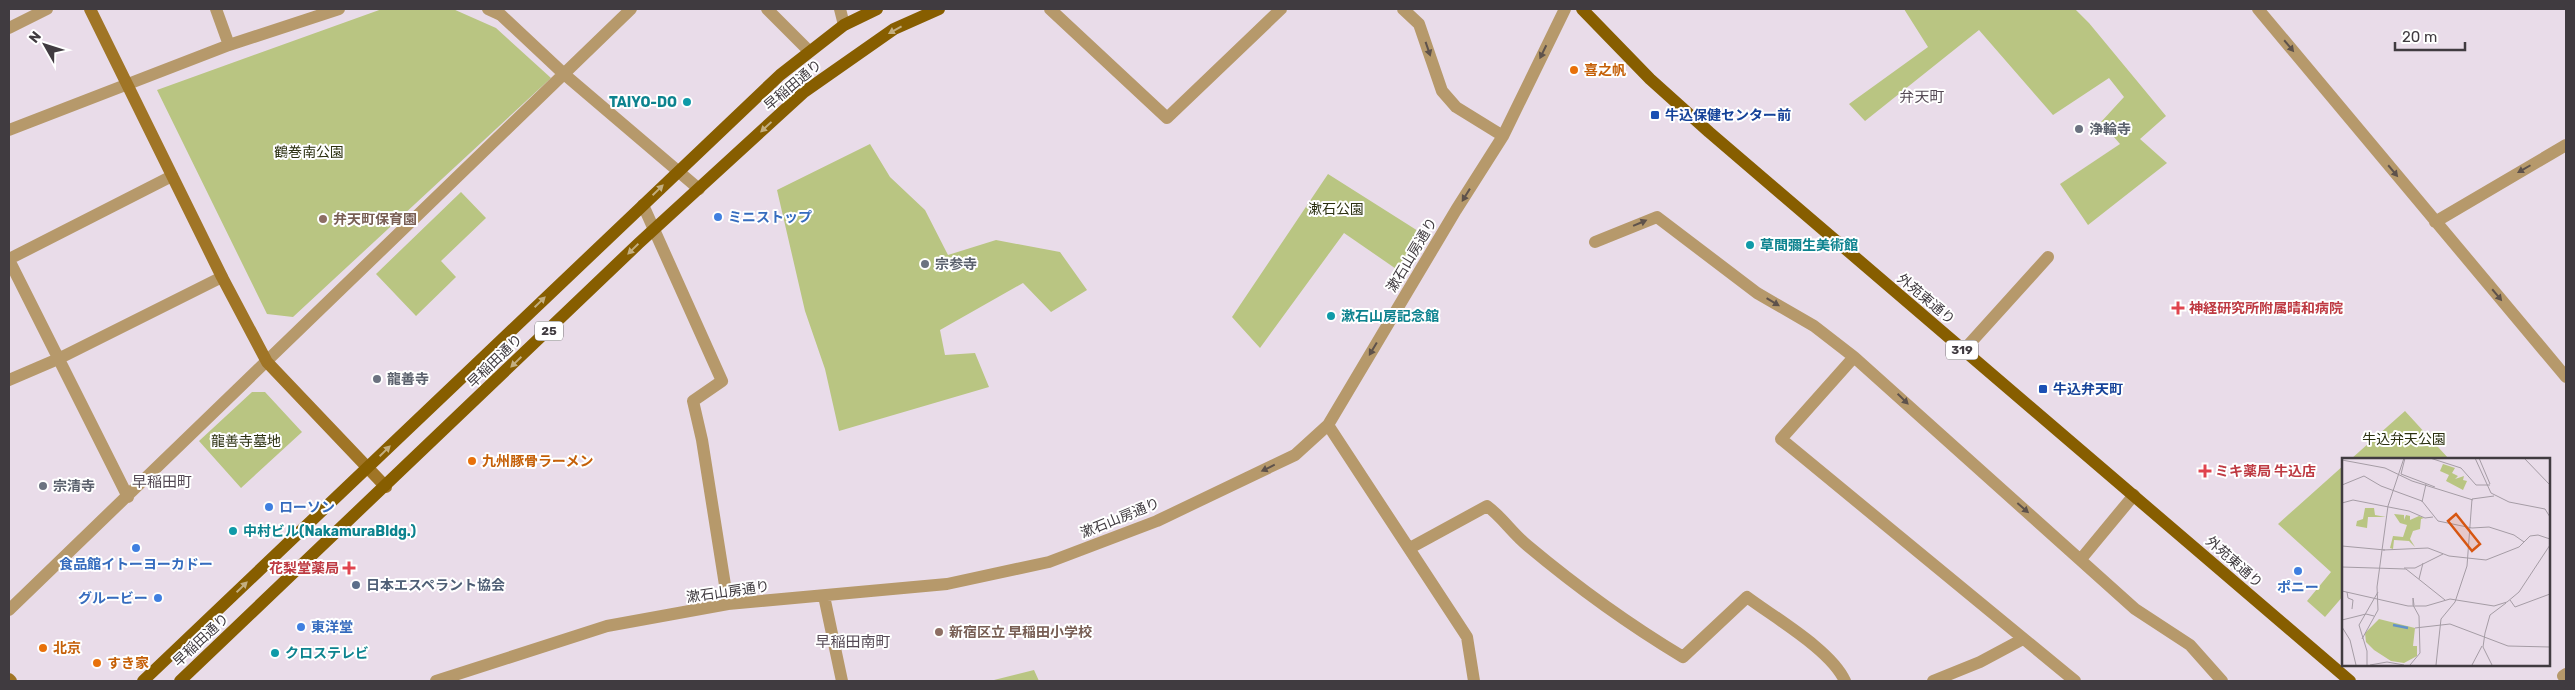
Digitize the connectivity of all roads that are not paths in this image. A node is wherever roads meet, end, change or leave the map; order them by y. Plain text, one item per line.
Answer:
1 (47, 9) edge
2 (90, 9) edge
3 (216, 9) edge
4 (339, 9) edge
5 (488, 9) edge
6 (631, 9) edge
7 (767, 9) edge
8 (840, 9) edge
9 (877, 9) edge
10 (939, 9) edge
11 (1050, 9) edge
12 (1281, 9) edge
13 (1403, 9) edge
14 (1565, 9) edge
15 (1582, 9) edge
16 (2258, 9) edge
17 (844, 26) junction
18 (9, 28) edge
19 (229, 45) junction
20 (809, 51) junction
21 (564, 74) junction
22 (128, 83) junction
23 (9, 130) edge
24 (1503, 136) junction
25 (2566, 145) edge
26 (678, 171) junction
27 (172, 176) junction
28 (698, 189) junction
29 (643, 205) junction
30 (2435, 222) junction
31 (654, 230) junction
32 (1595, 242) dead end
33 (2048, 258) dead end
34 (9, 259) edge
35 (222, 277) junction
36 (1963, 351) junction
37 (1854, 357) junction
38 (58, 359) junction
39 (266, 362) junction
40 (2566, 377) edge
41 (9, 380) edge
42 (1328, 425) junction
43 (368, 468) junction
44 (386, 487) junction
45 (2134, 495) junction
46 (128, 497) junction
47 (1410, 548) junction
48 (2081, 559) junction
49 (824, 596) junction
50 (728, 604) junction
51 (9, 610) edge
52 (2023, 639) junction
53 (9, 678) edge
54 (11, 681) edge
55 (144, 681) edge
56 (180, 681) edge
57 (436, 681) edge
58 (842, 681) edge
59 (1474, 681) edge
60 (1845, 681) edge
61 (1933, 681) edge
62 (2074, 681) edge
63 (2222, 681) edge
64 (2350, 681) edge

1 - 18 street
2 - 22 street
3 - 19 street
4 - 19 street
5 - 21 street
6 - 21 street
7 - 20 street
8 - 17 street
9 - 17 main road, 早稲田通り / 25
10 -> 28 main road, 早稲田通り / 25
11 - 12 street
13 -> 24 street
14 -> 24 street, 漱石山房通り
15 - 36 main road, 外苑東通り / 319
16 -> 30 street
17 - 20 main road, 早稲田通り / 25
19 - 22 street
20 - 26 main road, 早稲田通り / 25
21 - 26 street
21 - 39 street
22 - 23 street
22 - 27 street
24 -> 42 street, 漱石山房通り
25 -> 30 street
26 - 28 street
29 -> 26 main road, 早稲田通り / 25
27 - 34 street
27 - 35 street
28 - 31 main road, 早稲田通り / 25
29 - 31 street
43 -> 29 main road, 早稲田通り / 25
30 -> 40 street
31 -> 44 main road, 早稲田通り / 25
31 - 50 street
32 -> 37 street
33 - 36 street
34 - 38 street
35 - 38 street
35 - 39 street
36 - 45 main road, 外苑東通り / 319
37 -> 48 street
37 - 52 street
38 - 41 street
38 - 46 street
39 - 43 street
39 - 46 street
42 - 47 street
42 -> 49 street, 漱石山房通り
43 - 44 street
55 -> 43 main road, 早稲田通り / 25
44 - 56 main road, 早稲田通り / 25
45 - 48 street
45 - 64 main road, 外苑東通り / 319
46 - 51 street
47 - 59 street
47 - 60 street
48 - 63 street
49 - 50 street, 漱石山房通り
49 - 58 street
50 - 57 street, 漱石山房通り
52 - 61 street
52 - 62 street
53 - 54 street

